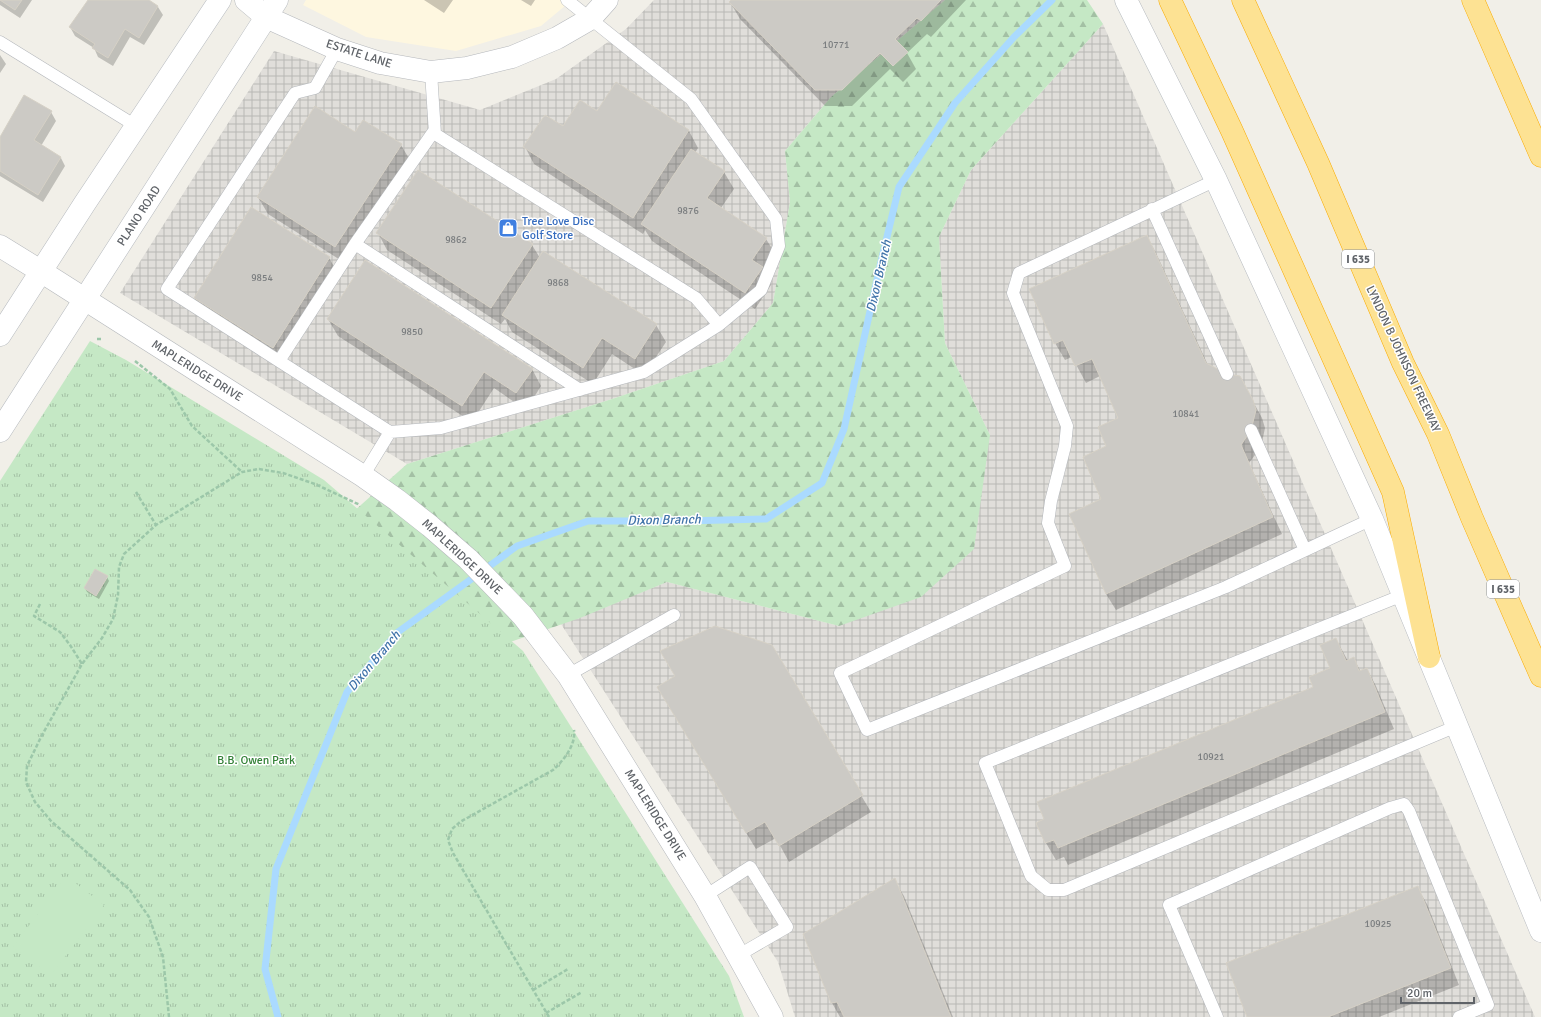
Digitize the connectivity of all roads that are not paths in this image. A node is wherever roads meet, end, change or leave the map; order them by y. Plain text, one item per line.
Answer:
1 (220, 0) edge
2 (246, 0) edge
3 (567, 0) edge
4 (607, 0) edge
5 (1170, 0) edge
6 (1243, 0) edge
7 (1473, 0) edge
8 (1128, 4) edge
9 (272, 9) edge
10 (590, 19) junction
11 (0, 42) edge
12 (337, 49) junction
13 (431, 72) junction
14 (136, 126) junction
15 (434, 131) junction
16 (1541, 156) edge
17 (1216, 180) junction
18 (1152, 209) junction
19 (355, 244) junction
20 (0, 246) edge
21 (42, 272) junction
22 (85, 300) junction
23 (719, 325) junction
24 (0, 335) edge
25 (279, 360) junction
26 (1227, 374) dead end
27 (580, 390) junction
28 (1252, 430) dead end
29 (0, 431) edge
30 (390, 432) junction
31 (363, 476) junction
32 (1372, 519) junction
33 (1305, 550) junction
34 (1403, 595) junction
35 (674, 615) dead end
36 (1428, 658) junction
37 (568, 675) junction
38 (1541, 676) edge
39 (1457, 726) junction
40 (705, 896) junction
41 (1541, 931) edge
42 (739, 955) junction
43 (772, 1017) edge
44 (1217, 1017) edge
45 (1459, 1017) edge

1 - 14 main road
2 - 9 main road, ESTATE LANE
3 - 10 lane
4 - 10 main road, ESTATE LANE
5 - 36 highway
6 - 38 highway, LYNDON B JOHNSON FREEWAY / I 635
7 - 16 highway
8 - 17 main road
9 - 12 main road, ESTATE LANE
9 - 22 main road, PLANO ROAD
10 - 13 main road, ESTATE LANE
10 - 23 lane
11 - 14 lane
12 - 13 main road, ESTATE LANE
12 - 25 lane
13 - 15 lane
14 - 21 main road
15 - 19 lane
15 - 23 lane
17 - 18 lane
17 - 32 main road
18 - 26 lane
18 - 33 lane
19 - 25 lane
19 - 27 lane
20 - 21 main road, MAPLERIDGE DRIVE
21 - 22 main road, MAPLERIDGE DRIVE
21 - 24 main road
22 - 29 main road, PLANO ROAD
22 - 31 main road, MAPLERIDGE DRIVE
23 - 27 lane
25 - 30 lane
27 - 30 lane
28 - 33 lane
30 - 31 lane
31 - 37 main road, MAPLERIDGE DRIVE
32 - 33 lane
32 - 34 main road
34 - 36 main road
34 - 39 lane
35 - 37 lane
36 - 39 main road
37 - 40 main road, MAPLERIDGE DRIVE
39 - 41 main road
40 - 42 main road, MAPLERIDGE DRIVE
40 - 42 lane
42 - 43 main road, MAPLERIDGE DRIVE
44 - 45 lane

